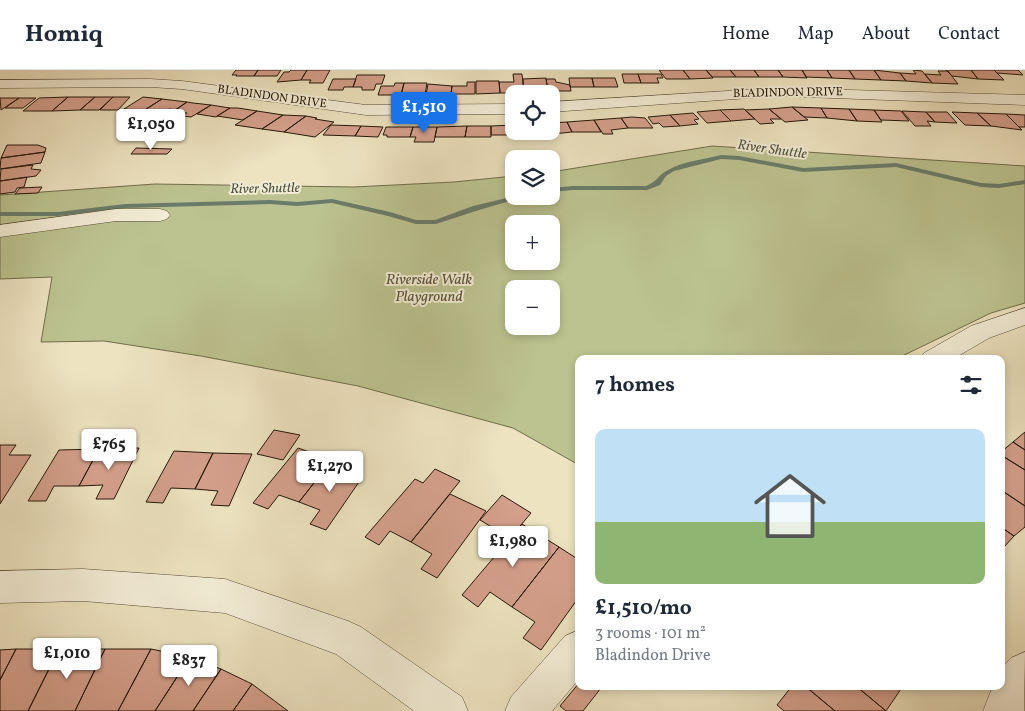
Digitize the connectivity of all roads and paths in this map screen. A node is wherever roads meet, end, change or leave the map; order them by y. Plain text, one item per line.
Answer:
1 (163, 70) edge
2 (190, 70) edge
3 (150, 83) junction
4 (0, 84) edge
5 (176, 85) junction
6 (1025, 100) edge
7 (560, 106) edge
8 (505, 109) edge
9 (160, 216) dead end
10 (0, 231) edge
11 (1025, 316) edge
12 (940, 355) edge
13 (0, 587) edge
14 (575, 654) edge
15 (1025, 672) edge
16 (448, 711) edge
17 (525, 711) edge
18 (1003, 711) edge

1 - 3 street
2 - 5 street
3 - 4 street, BLADINDON DRIVE
3 - 5 street, BLADINDON DRIVE
5 - 8 street, BLADINDON DRIVE
6 - 7 street, BLADINDON DRIVE
9 - 10 street
11 - 12 street
13 - 16 street
14 - 17 street
15 - 18 street

